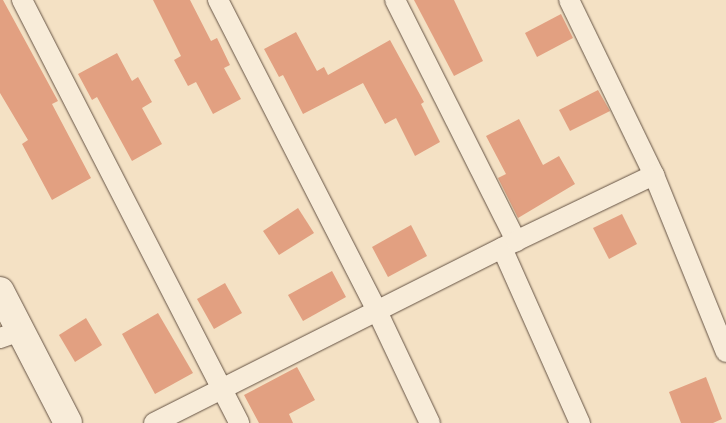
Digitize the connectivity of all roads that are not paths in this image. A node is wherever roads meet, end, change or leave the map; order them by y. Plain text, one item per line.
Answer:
1 (22, 0) edge
2 (218, 0) edge
3 (395, 0) edge
4 (570, 0) edge
5 (654, 176) junction
6 (509, 244) junction
7 (0, 291) edge
8 (377, 311) junction
9 (10, 335) edge
10 (726, 352) edge
11 (222, 389) junction
12 (68, 423) edge
13 (154, 423) edge
14 (239, 423) edge
15 (430, 423) edge
16 (580, 423) edge

1 - 11 street
2 - 8 street
3 - 6 street
4 - 5 street
5 - 6 street
5 - 10 street
6 - 8 street
6 - 16 street
7 - 9 main road
8 - 11 street
8 - 15 street
9 - 12 main road
11 - 13 street
11 - 14 street

